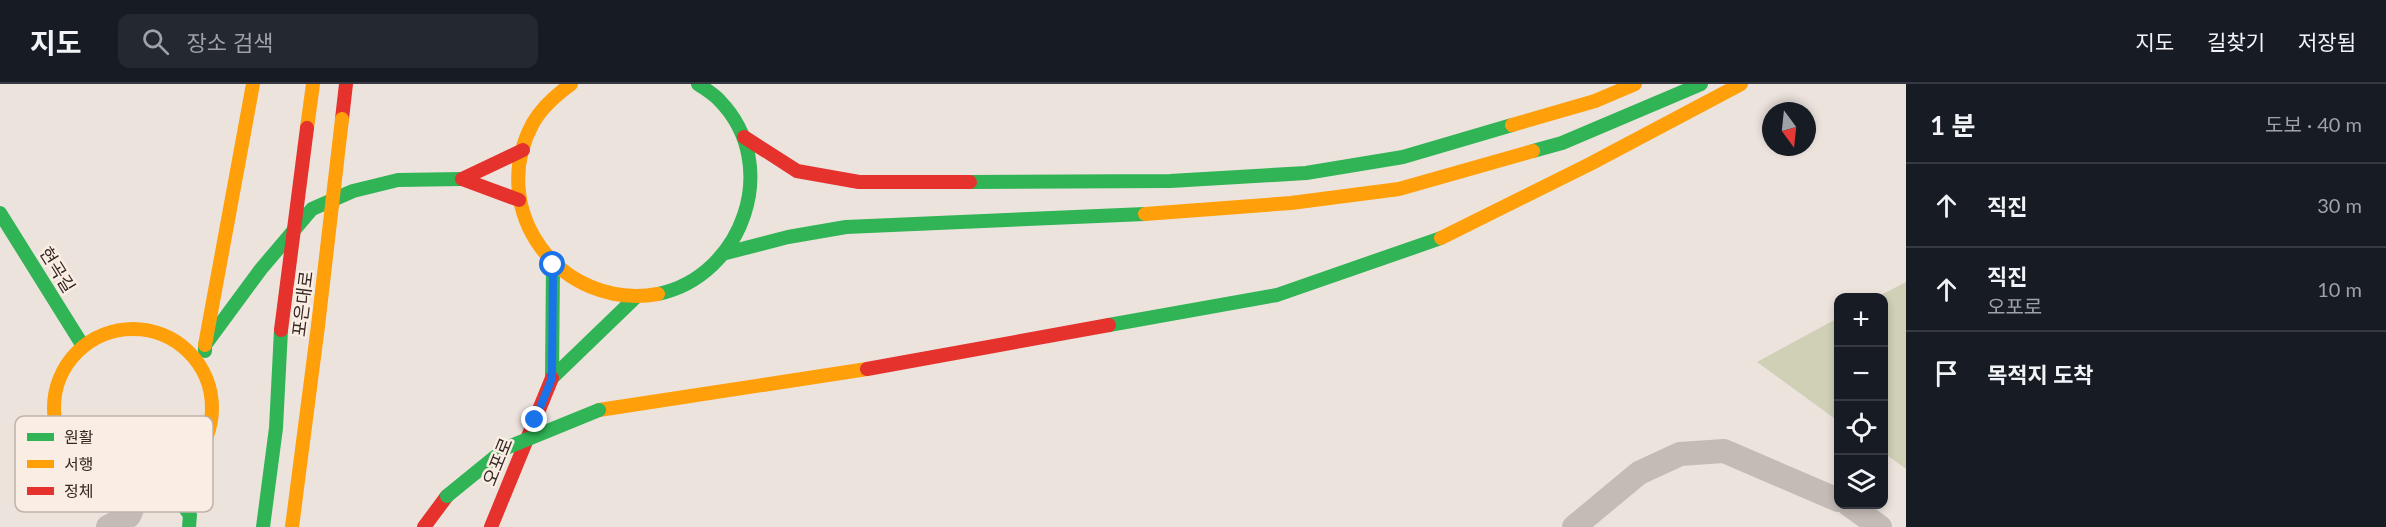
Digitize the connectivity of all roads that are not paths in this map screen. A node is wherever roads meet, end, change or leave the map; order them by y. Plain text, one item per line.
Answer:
1 (253, 84) edge
2 (313, 84) edge
3 (346, 84) edge
4 (571, 84) edge
5 (698, 84) edge
6 (1635, 84) edge
7 (1702, 84) edge
8 (1741, 84) edge
9 (744, 137) junction
10 (523, 150) junction
11 (462, 179) junction
12 (519, 200) junction
13 (0, 213) edge
14 (726, 253) junction
15 (553, 265) junction
16 (637, 296) junction
17 (205, 345) junction
18 (83, 346) junction
19 (203, 369) junction
20 (552, 378) junction
21 (54, 416) edge
22 (212, 416) edge
23 (1834, 498) edge
24 (1855, 509) edge
25 (188, 512) edge
26 (189, 527) edge
27 (262, 527) edge
28 (292, 527) edge
29 (424, 527) edge
30 (491, 527) edge
31 (1574, 527) edge
32 (1880, 527) edge

1 - 17 main road
2 - 27 main road, 포은대로, bridge
3 - 28 main road, 포은대로, bridge
4 - 10 main road
5 - 9 main road
6 - 9 main road
7 - 14 main road
8 - 29 main road, bridge
9 - 14 main road
10 - 11 main road
10 - 12 main road
11 - 12 main road
11 - 17 main road
12 - 15 main road
13 - 18 main road, 현곡길
14 - 16 main road
15 - 16 main road
15 - 20 main road
16 - 20 main road
17 - 19 main road
18 - 19 main road
18 - 21 main road
19 - 22 main road
20 - 30 main road, 오포로
23 - 31 street
24 - 32 street
25 - 26 main road

